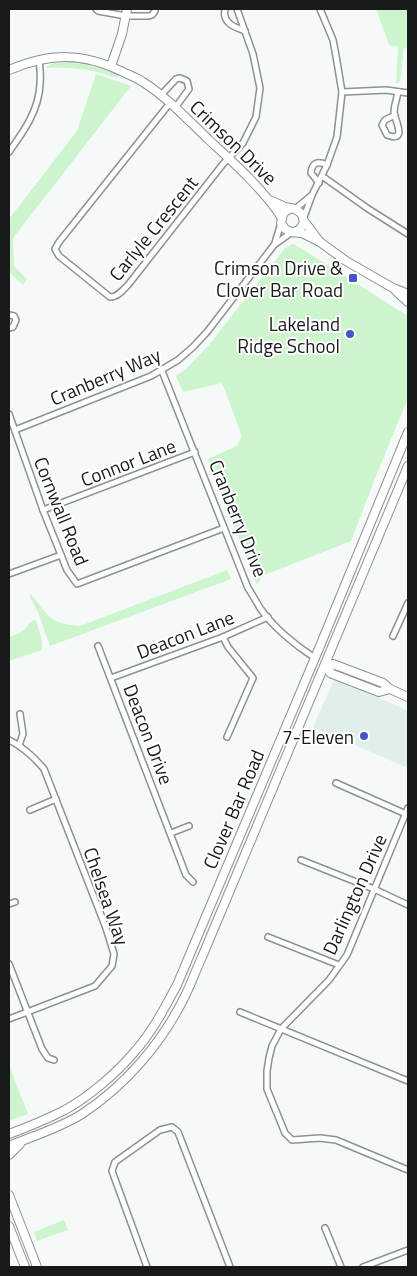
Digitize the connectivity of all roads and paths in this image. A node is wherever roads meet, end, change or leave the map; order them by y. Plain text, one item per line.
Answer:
1 (96, 9) edge
2 (155, 9) edge
3 (225, 9) edge
4 (237, 9) edge
5 (320, 9) edge
6 (127, 12) edge
7 (245, 32) junction
8 (39, 60) junction
9 (111, 66) junction
10 (9, 70) edge
11 (342, 92) junction
12 (398, 92) junction
13 (408, 93) edge
14 (161, 96) junction
15 (172, 105) junction
16 (395, 115) dead end
17 (9, 151) edge
18 (228, 158) junction
19 (327, 165) junction
20 (322, 176) junction
21 (319, 184) junction
22 (312, 195) junction
23 (270, 200) junction
24 (293, 209) junction
25 (304, 219) junction
26 (282, 220) junction
27 (293, 232) junction
28 (408, 234) edge
29 (320, 242) junction
30 (274, 245) junction
31 (392, 288) junction
32 (408, 294) edge
33 (408, 302) edge
34 (9, 315) edge
35 (9, 328) edge
36 (162, 371) junction
37 (9, 414) edge
38 (15, 430) junction
39 (408, 432) edge
40 (195, 452) junction
41 (408, 466) edge
42 (43, 510) junction
43 (224, 528) junction
44 (61, 555) junction
45 (9, 574) edge
46 (408, 603) edge
47 (268, 617) junction
48 (393, 636) dead end
49 (223, 637) junction
50 (98, 646) dead end
51 (315, 658) junction
52 (327, 664) junction
53 (111, 678) junction
54 (408, 697) edge
55 (20, 714) dead end
56 (227, 737) dead end
57 (9, 740) edge
58 (19, 745) junction
59 (336, 783) dead end
60 (56, 798) junction
61 (30, 810) dead end
62 (407, 811) edge
63 (189, 826) dead end
64 (171, 833) junction
65 (301, 860) dead end
66 (193, 882) dead end
67 (374, 889) junction
68 (15, 902) dead end
69 (9, 904) edge
70 (408, 905) edge
71 (268, 937) dead end
72 (9, 964) edge
73 (339, 965) junction
74 (28, 1012) junction
75 (240, 1012) dead end
76 (9, 1020) edge
77 (281, 1029) junction
78 (54, 1060) dead end
79 (408, 1081) edge
80 (9, 1132) edge
81 (23, 1141) junction
82 (9, 1146) edge
83 (9, 1156) edge
84 (408, 1170) edge
85 (9, 1197) edge
86 (12, 1213) edge
87 (9, 1226) edge
88 (326, 1228) dead end
89 (408, 1250) edge
90 (25, 1267) edge
91 (37, 1267) edge
92 (147, 1267) edge
93 (230, 1267) edge
94 (341, 1267) edge
95 (363, 1267) edge

1 - 6 street
2 - 6 street
3 - 7 street
4 - 7 street
5 - 11 street
6 - 9 main road
7 - 18 street
8 - 9 main road, Crimson Drive
8 - 10 main road, Crimson Drive
8 - 17 street
9 - 14 main road, Crimson Drive
11 - 12 street
11 - 19 street
12 - 13 street
12 - 16 street
14 - 15 main road, Crimson Drive
14 - 15 street, Crimson Drive
15 - 18 main road, Crimson Drive
15 - 18 street, Carlyle Crescent
18 - 23 main road, Crimson Drive
19 - 20 street
19 - 21 street
20 - 21 street
20 - 28 street
21 - 22 street
22 - 24 street
22 - 25 street
23 - 24 main road, Crimson Drive
23 - 26 main road, Crimson Drive
24 - 25 main road
24 - 26 main road
25 - 27 main road
25 - 29 main road
26 - 27 main road
26 - 30 street, Cranberry Way
27 - 29 main road
27 - 30 street, Cranberry Way
29 - 31 main road
30 - 36 street, Cranberry Way
31 - 32 main road
31 - 33 main road
34 - 35 street
36 - 38 street, Cranberry Way
36 - 40 street, Cranberry Drive
37 - 38 street, Cornwall Road
38 - 42 street, Cornwall Road
39 - 51 main road, Clover Bar Road
40 - 42 street, Connor Lane
40 - 43 street, Cranberry Drive
41 - 52 main road, Clover Bar Road
42 - 44 street, Cornwall Road
43 - 44 street, Cornwall Road
43 - 47 street, Cranberry Drive
44 - 45 street
46 - 48 street
47 - 49 street, Deacon Lane
47 - 51 street, Cranberry Drive
49 - 53 street, Deacon Lane
49 - 56 street
50 - 53 street, Deacon Drive
51 - 52 main road
51 - 80 main road, Clover Bar Road
52 - 54 main road
52 - 81 main road, Clover Bar Road
53 - 64 street, Deacon Drive
55 - 58 street
57 - 58 street, Chelsea Way
58 - 60 street, Chelsea Way
59 - 62 street
60 - 61 street
60 - 74 street, Chelsea Way
62 - 67 street, Darlington Drive
63 - 64 street
64 - 66 street, Deacon Drive
65 - 67 street
67 - 70 street
67 - 73 street, Darlington Drive
68 - 69 street
71 - 73 street
72 - 74 street
73 - 77 street, Darlington Drive
74 - 76 street, Chelsea Way
74 - 78 street
75 - 77 street
77 - 79 street
77 - 84 street, Darlington Drive
81 - 82 main road, Clover Bar Road
81 - 83 main road
85 - 86 main road
86 - 91 main road
87 - 90 main road
88 - 94 street
89 - 95 street
92 - 93 street

